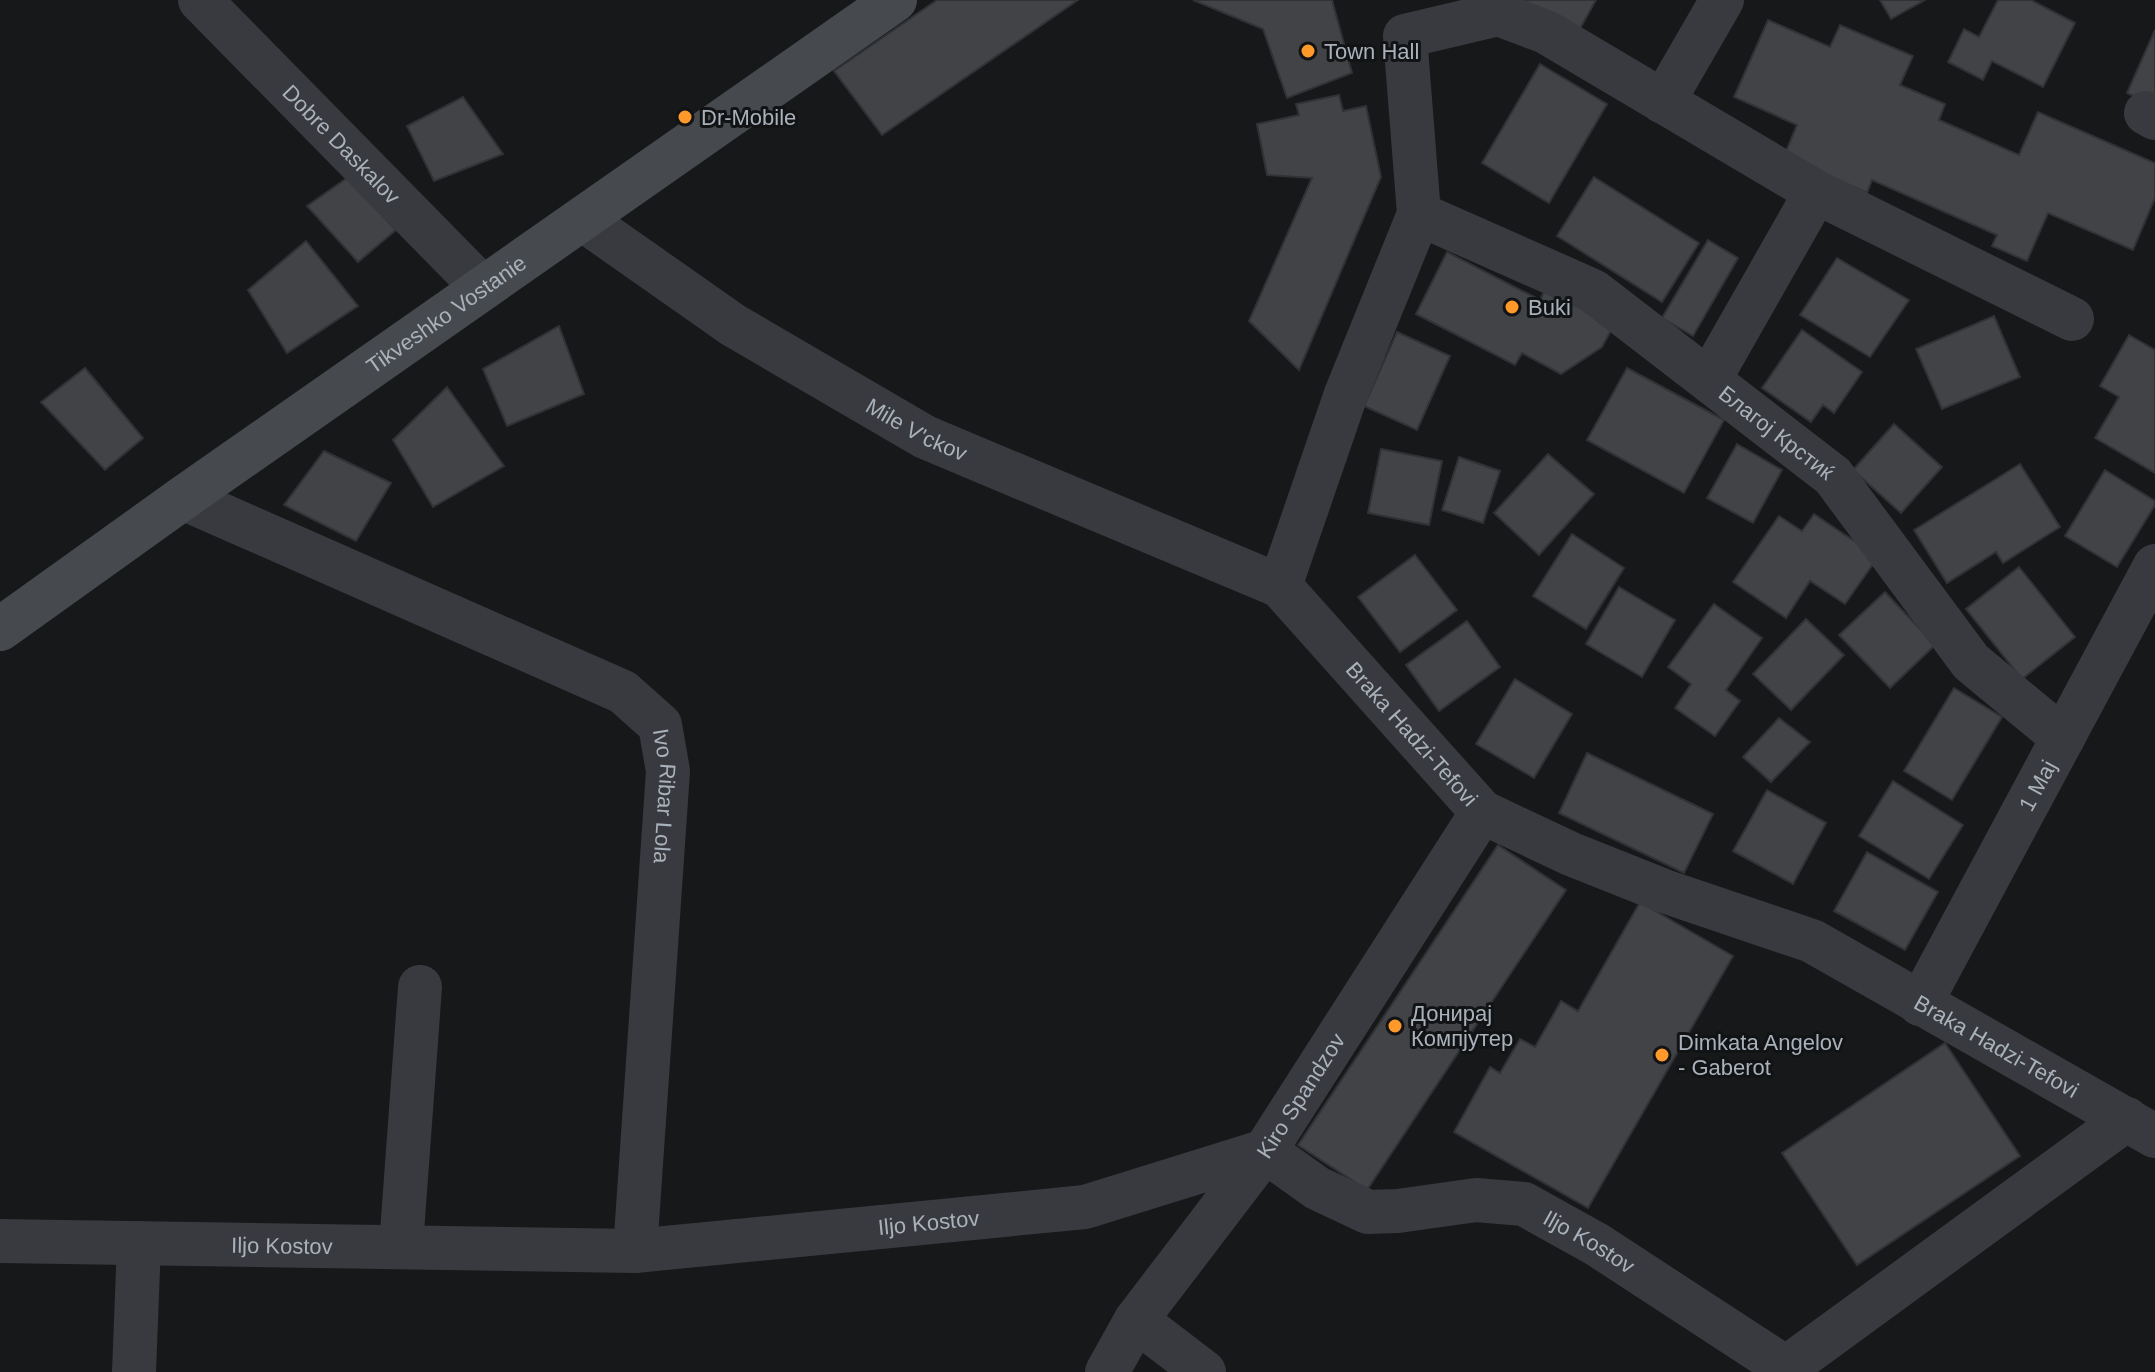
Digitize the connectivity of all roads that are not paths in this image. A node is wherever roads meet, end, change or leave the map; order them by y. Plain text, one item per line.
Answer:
1 (200, 0) edge
2 (895, 0) edge
3 (1722, 0) edge
4 (1663, 102) junction
5 (1816, 192) junction
6 (1419, 214) junction
7 (582, 219) junction
8 (483, 288) junction
9 (2072, 319) dead end
10 (1709, 380) junction
11 (183, 498) junction
12 (2155, 566) edge
13 (1280, 586) junction
14 (0, 629) edge
15 (2063, 738) junction
16 (1482, 812) junction
17 (420, 987) dead end
18 (1920, 1004) junction
19 (2141, 1128) edge
20 (1265, 1151) junction
21 (0, 1241) edge
22 (139, 1243) junction
23 (401, 1246) junction
24 (635, 1251) junction
25 (1136, 1320) junction
26 (1786, 1370) edge
27 (134, 1372) edge
28 (1107, 1372) edge
29 (1204, 1372) edge

1 - 8 street, Dobre Daskalov
2 - 7 main road, Tikveshko Vostanie
3 - 4 street
4 - 5 street
4 - 6 street
5 - 9 street
5 - 10 street
6 - 10 street, Благој Крстиќ
6 - 13 street
7 - 8 main road, Tikveshko Vostanie
7 - 13 street, Mile V'ckov
8 - 11 main road, Tikveshko Vostanie
10 - 15 street, Благој Крстиќ
11 - 14 main road, Tikveshko Vostanie
11 - 24 street, Ivo Ribar Lola
12 - 15 street, 1 Maj
13 - 16 street, Braka Hadzi-Tefovi
15 - 18 street, 1 Maj
16 - 18 street, Braka Hadzi-Tefovi
16 - 20 street, Kiro Spandzov
17 - 23 street
18 - 19 street, Braka Hadzi-Tefovi
19 - 26 street, Braka Hadzi-Tefovi
20 - 24 street, Iljo Kostov
20 - 25 street, Kiro Spandzov
20 - 26 street, Iljo Kostov
21 - 22 street, Iljo Kostov
22 - 23 street, Iljo Kostov
22 - 27 street
23 - 24 street, Iljo Kostov
25 - 28 street, Kiro Spandzov
25 - 29 street

